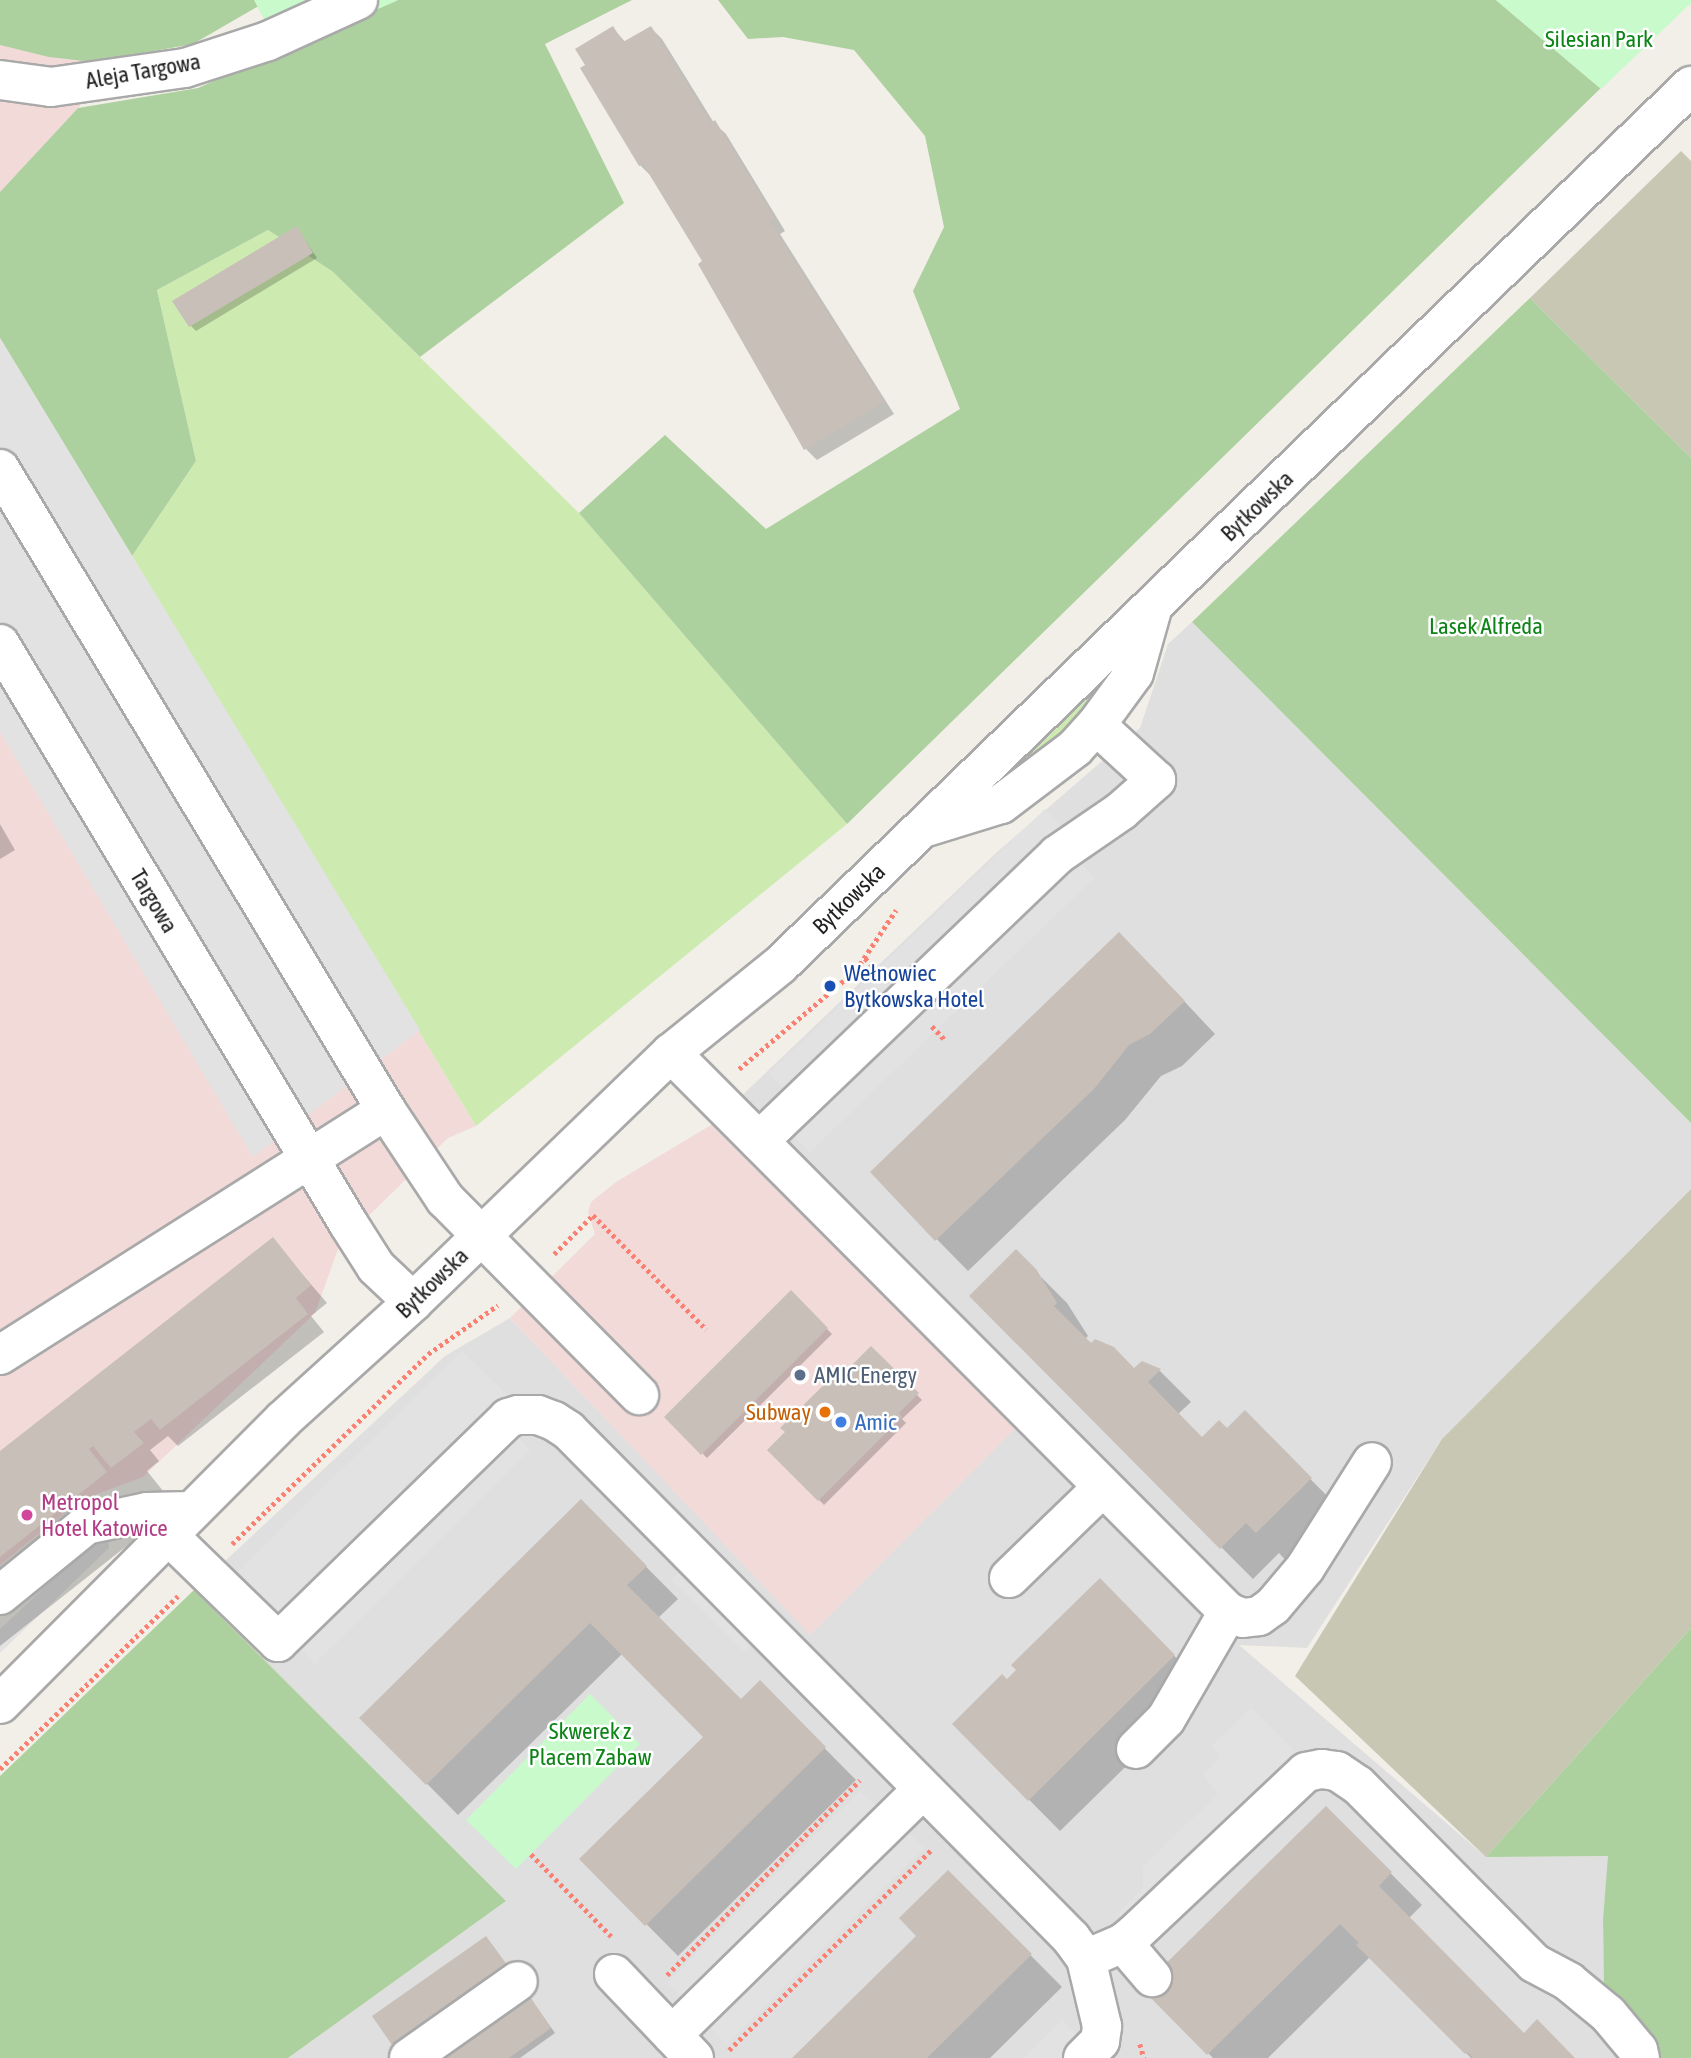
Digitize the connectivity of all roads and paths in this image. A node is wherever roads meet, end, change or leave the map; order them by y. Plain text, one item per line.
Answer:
1 (358, 0) edge
2 (0, 80) edge
3 (1691, 86) edge
4 (0, 470) edge
5 (1153, 606) junction
6 (0, 644) edge
7 (1096, 725) junction
8 (923, 828) junction
9 (900, 905) dead end
10 (865, 958) junction
11 (882, 975) dead end
12 (936, 1031) dead end
13 (945, 1040) dead end
14 (671, 1053) junction
15 (713, 1094) junction
16 (386, 1110) junction
17 (759, 1141) junction
18 (308, 1159) junction
19 (480, 1236) junction
20 (527, 1279) junction
21 (413, 1302) junction
22 (706, 1329) dead end
23 (0, 1355) edge
24 (639, 1395) dead end
25 (1371, 1462) dead end
26 (1102, 1488) junction
27 (180, 1524) junction
28 (204, 1571) junction
29 (1009, 1578) dead end
30 (0, 1595) edge
31 (1228, 1612) junction
32 (0, 1704) edge
33 (1136, 1749) dead end
34 (889, 1753) junction
35 (0, 1769) edge
36 (923, 1789) junction
37 (935, 1845) dead end
38 (531, 1854) dead end
39 (1123, 1943) junction
40 (613, 1956) joint
41 (1086, 1959) junction
42 (1153, 1977) dead end
43 (518, 1981) dead end
44 (659, 1984) dead end
45 (697, 2049) edge
46 (1091, 2055) edge
47 (409, 2058) edge
48 (1640, 2058) edge

1 - 2 street, Aleja Targowa
3 - 5 street, Bytkowska
4 - 16 street
5 - 7 street
5 - 8 street, Bytkowska
6 - 18 street, Targowa
7 - 8 street
7 - 17 street
8 - 14 street, Bytkowska
9 - 10 path
10 - 11 path
10 - 15 path
12 - 13 path
14 - 15 street
14 - 19 street, Bytkowska
15 - 17 street
16 - 18 street
16 - 19 street
17 - 26 street
18 - 21 street, Targowa
18 - 23 street
19 - 20 street
19 - 21 street, Bytkowska
20 - 22 path
20 - 24 street
20 - 28 path
21 - 27 street, Bytkowska
25 - 31 street
26 - 29 street
26 - 31 street
27 - 28 street
27 - 30 street
27 - 32 street, Bytkowska
28 - 34 street
28 - 35 path
31 - 33 street
34 - 36 street
34 - 44 path
36 - 41 street
36 - 45 street
37 - 45 path
38 - 40 path
39 - 41 street
39 - 42 street
39 - 48 street
40 - 45 street
41 - 46 street
43 - 47 street

